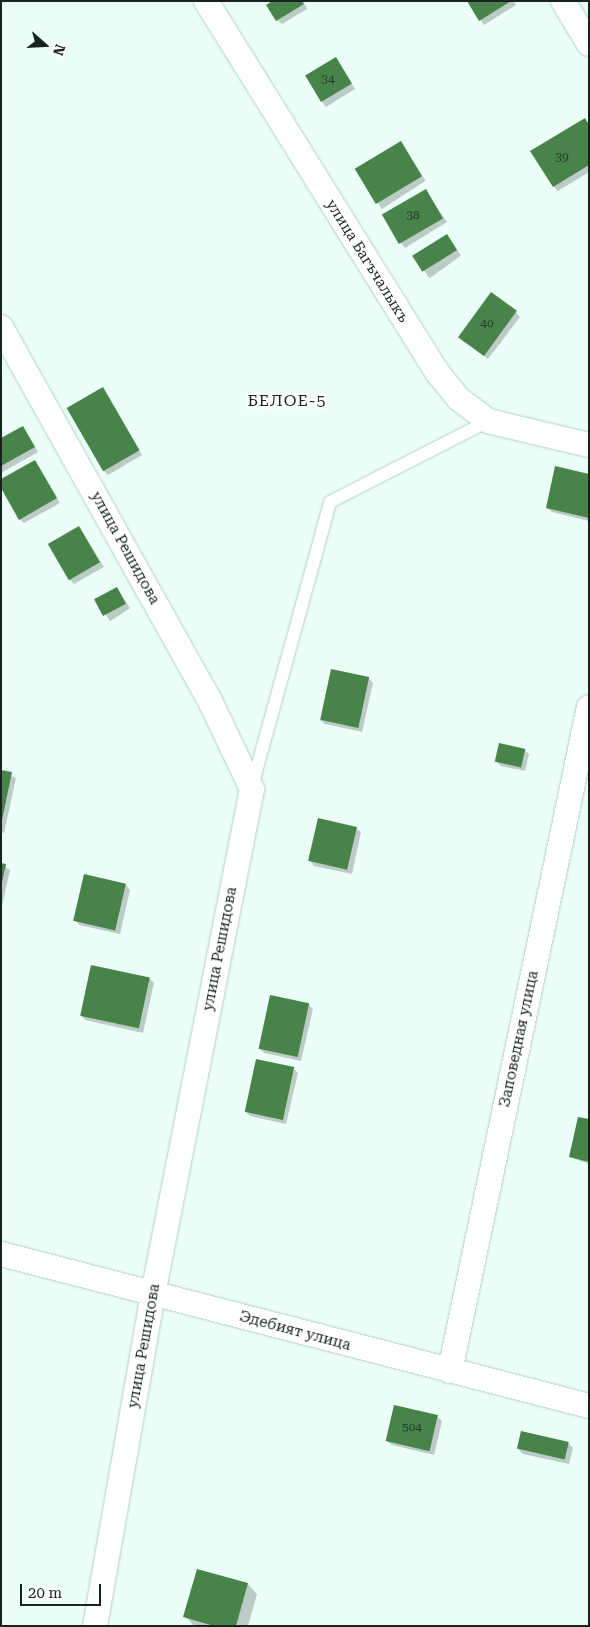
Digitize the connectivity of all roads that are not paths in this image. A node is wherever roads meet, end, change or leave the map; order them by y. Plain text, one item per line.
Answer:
1 (206, 1) edge
2 (563, 1) edge
3 (589, 44) edge
4 (1, 327) edge
5 (488, 420) junction
6 (589, 445) edge
7 (589, 707) edge
8 (252, 788) junction
9 (1, 1254) edge
10 (153, 1294) junction
11 (450, 1371) junction
12 (589, 1406) edge
13 (95, 1626) edge

1 - 5 street, улица Багъчалыкъ
2 - 3 street
4 - 8 street, улица Решидова
5 - 6 street, улица Багъчалыкъ
5 - 8 lane
7 - 11 street, Заповедная улица
8 - 10 street, улица Решидова
9 - 10 street, Эдебият улица
10 - 11 street, Эдебият улица
10 - 13 street, улица Решидова
11 - 12 street, Эдебият улица

